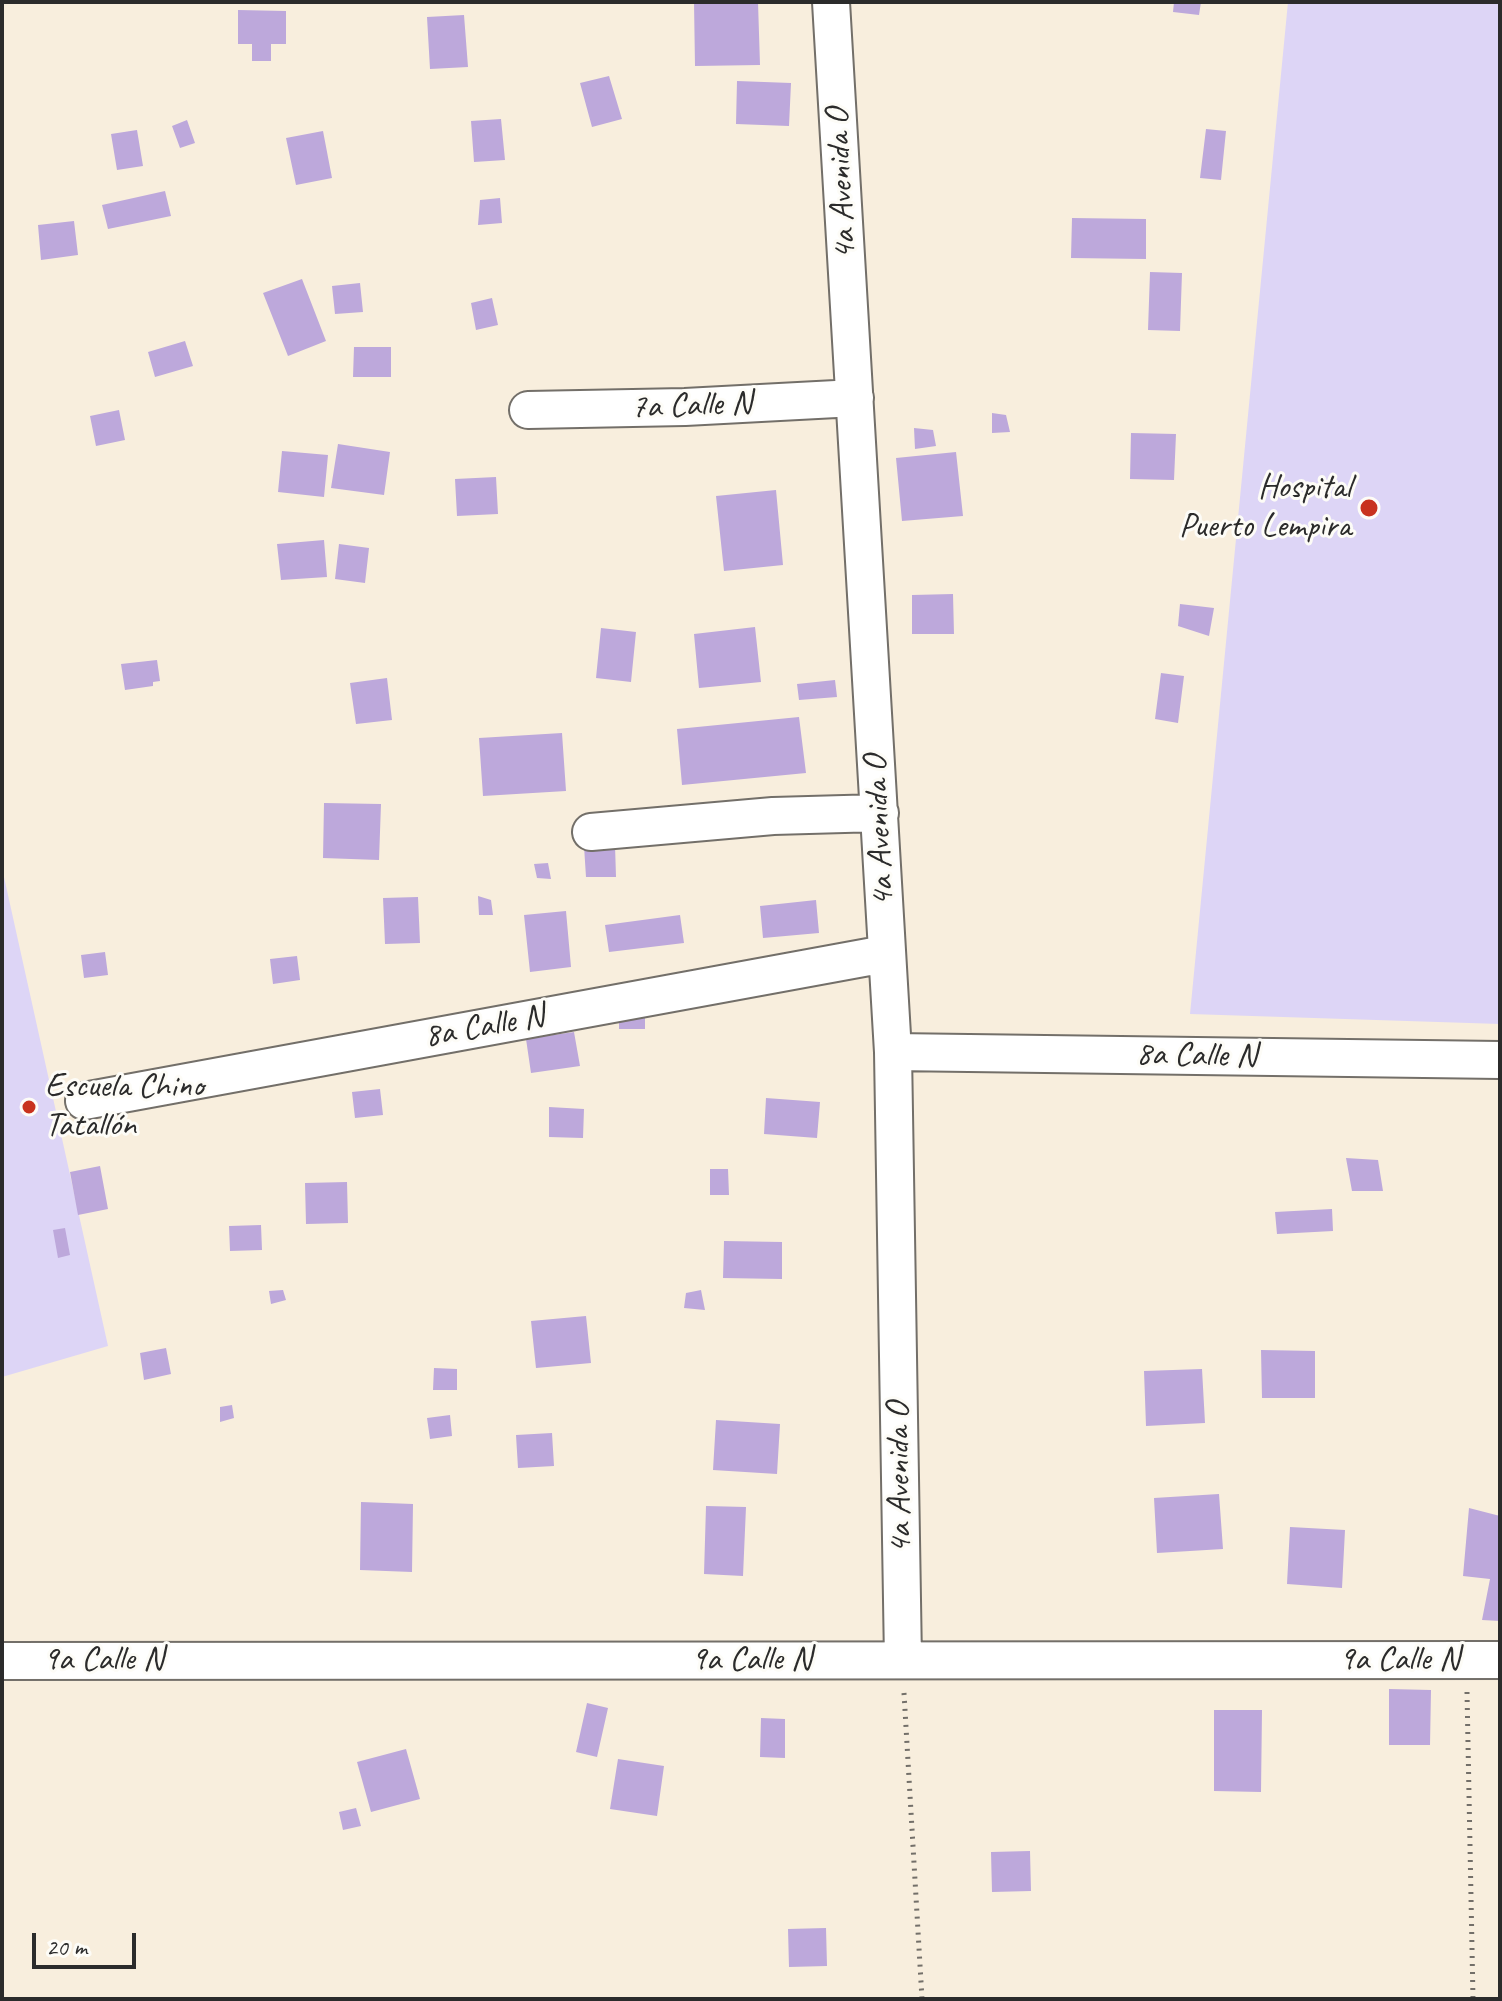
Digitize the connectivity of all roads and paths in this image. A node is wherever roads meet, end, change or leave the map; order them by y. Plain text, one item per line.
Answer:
1 (831, 2) edge
2 (855, 398) junction
3 (528, 410) dead end
4 (880, 813) junction
5 (591, 832) dead end
6 (885, 954) junction
7 (893, 1052) junction
8 (1500, 1060) edge
9 (84, 1101) dead end
10 (903, 1660) junction
11 (1484, 1660) edge
12 (2, 1661) edge
13 (922, 1999) edge
14 (1473, 1999) edge

1 - 2 street, 4a Avenida O
2 - 3 street, 7a Calle N
2 - 4 street, 4a Avenida O
4 - 5 street
4 - 6 street, 4a Avenida O
6 - 7 street, 4a Avenida O
6 - 9 street, 8a Calle N
7 - 8 street, 8a Calle N
7 - 10 street, 4a Avenida O
10 - 11 street, 9a Calle N
10 - 12 street, 9a Calle N
10 - 13 path
11 - 14 path

